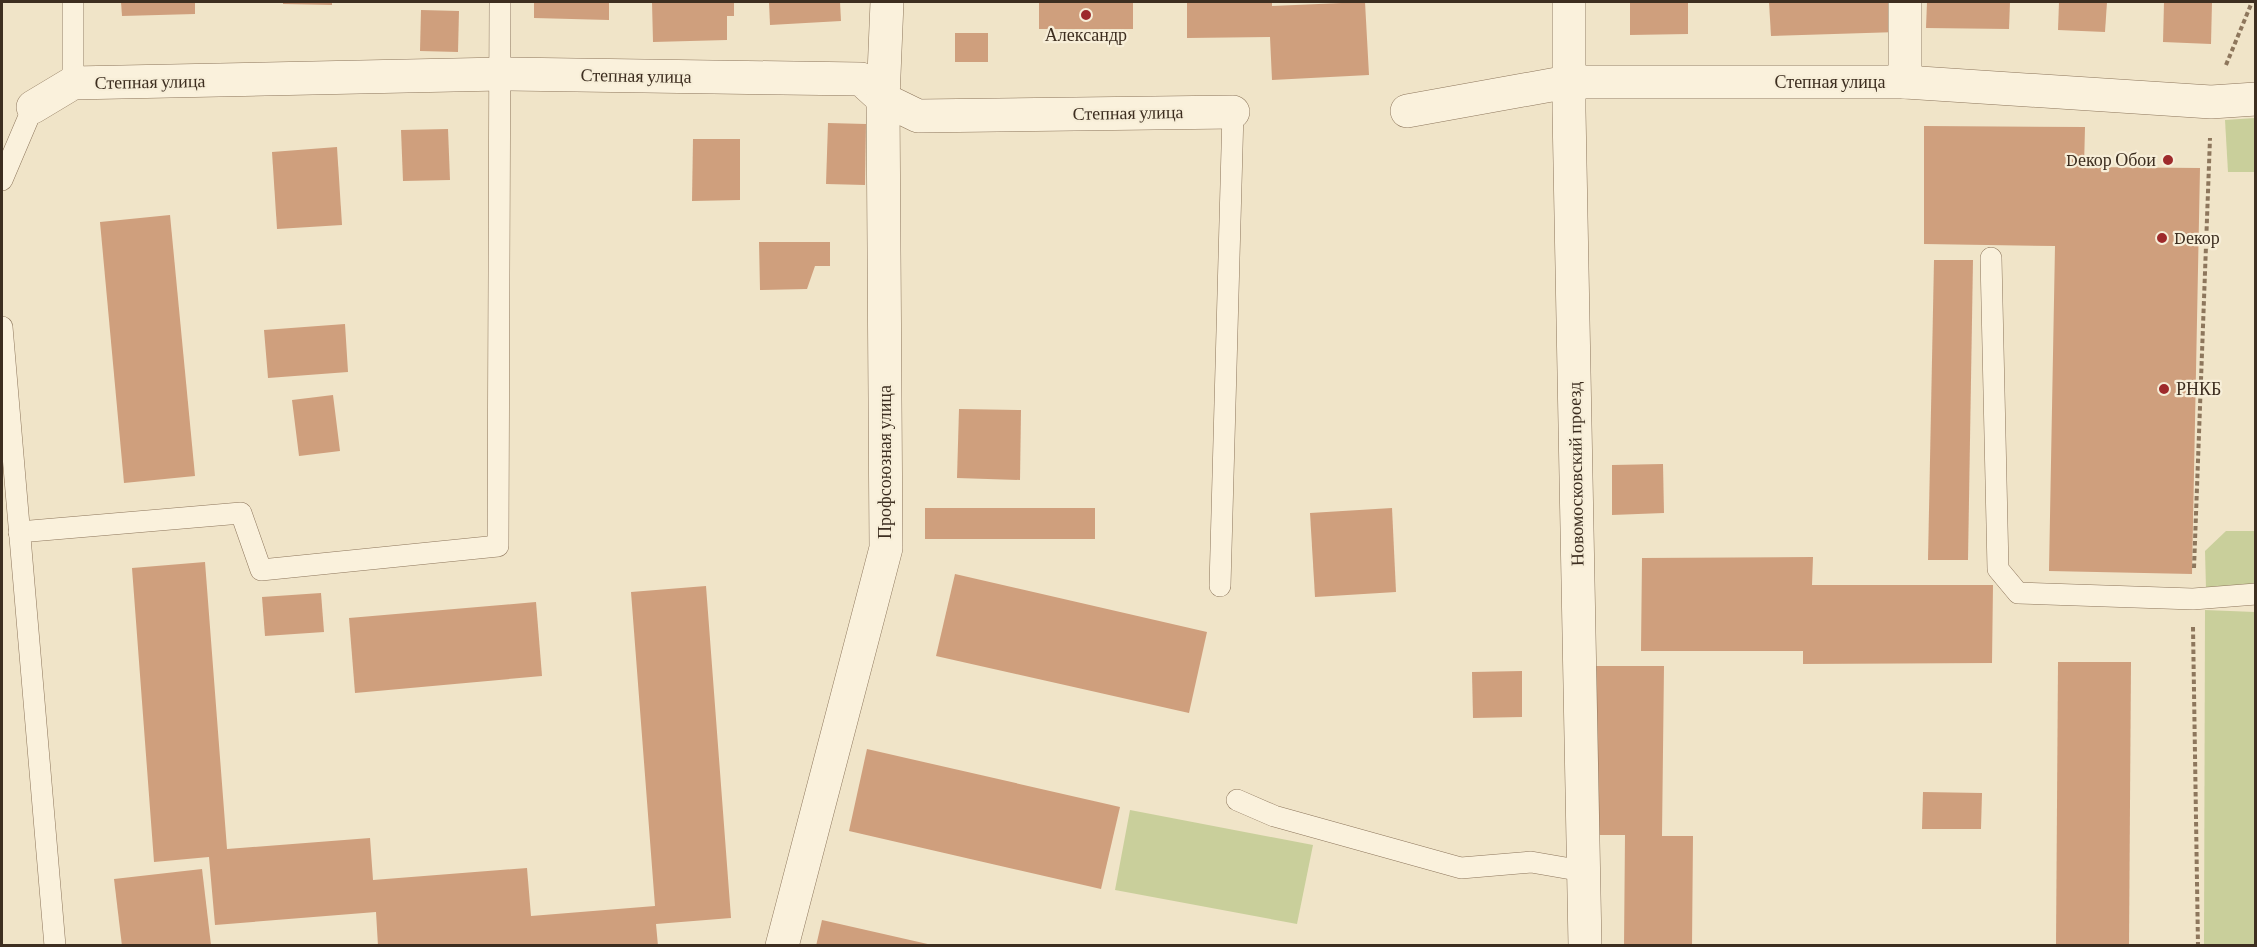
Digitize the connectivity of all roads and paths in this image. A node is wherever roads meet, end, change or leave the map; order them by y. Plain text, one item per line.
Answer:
1 (73, 2) edge
2 (500, 2) edge
3 (887, 2) edge
4 (1569, 2) edge
5 (1905, 2) edge
6 (2252, 2) edge
7 (501, 74) junction
8 (1568, 82) junction
9 (1905, 82) junction
10 (73, 83) junction
11 (883, 99) junction
12 (2256, 99) edge
13 (2211, 102) junction
14 (33, 107) joint
15 (1407, 111) dead end
16 (1233, 112) joint
17 (2, 180) edge
18 (1991, 258) dead end
19 (2, 327) edge
20 (19, 532) junction
21 (1220, 586) dead end
22 (2256, 594) edge
23 (2193, 599) junction
24 (1237, 800) dead end
25 (1584, 871) junction
26 (55, 945) edge
27 (782, 945) edge
28 (1585, 945) edge
29 (2198, 945) edge

1 - 10 lane
2 - 7 lane
3 - 11 street, Профсоюзная улица
4 - 8 street, Новомосковский проезд
5 - 9 street
6 - 13 path
7 - 10 street, Степная улица
7 - 11 street, Степная улица
7 - 20 lane
8 - 9 street, Степная улица
8 - 15 street, Степная улица
8 - 25 street, Новомосковский проезд
9 - 13 street, Степная улица
10 - 14 street, Степная улица
11 - 16 street, Степная улица
11 - 27 street, Профсоюзная улица
12 - 13 street, Степная улица
13 - 23 path
14 - 17 lane
16 - 21 lane
18 - 23 lane
19 - 20 lane
20 - 26 lane
22 - 23 lane
23 - 29 path
24 - 25 lane
25 - 28 street, Новомосковский проезд

